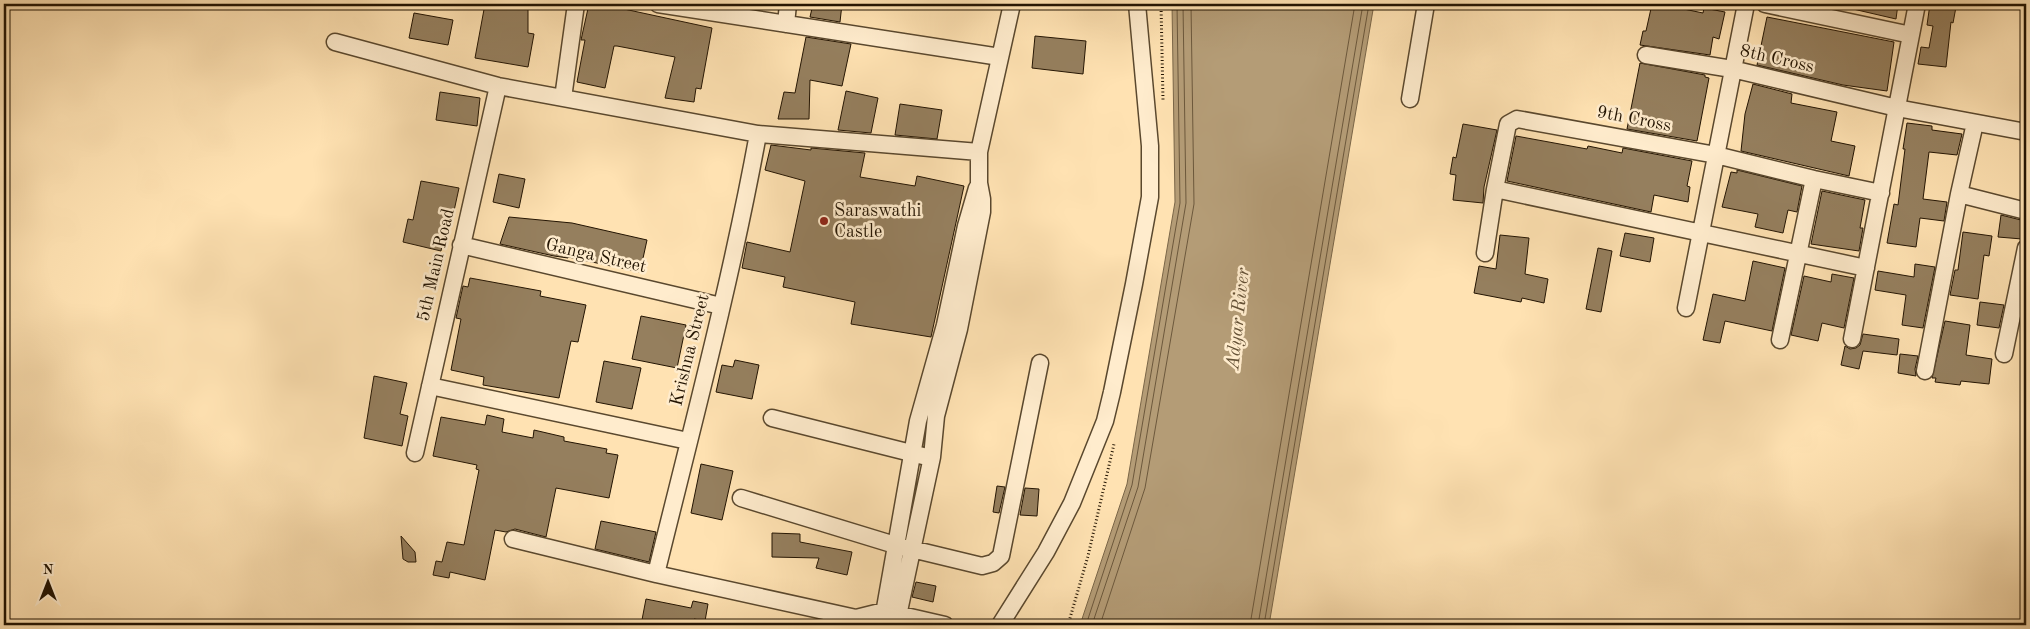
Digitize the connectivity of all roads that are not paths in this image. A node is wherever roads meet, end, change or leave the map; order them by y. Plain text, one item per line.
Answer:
1 (576, 4) edge
2 (658, 4) edge
3 (788, 4) edge
4 (1012, 4) edge
5 (1137, 4) edge
6 (1426, 4) edge
7 (1746, 4) edge
8 (1765, 4) edge
9 (1918, 4) edge
10 (786, 24) junction
11 (1911, 35) junction
12 (335, 42) dead end
13 (1646, 55) dead end
14 (1000, 58) junction
15 (1732, 69) junction
16 (498, 86) junction
17 (563, 98) junction
18 (1410, 99) dead end
19 (1897, 108) junction
20 (1975, 123) junction
21 (2026, 132) edge
22 (758, 134) junction
23 (979, 152) junction
24 (1716, 155) junction
25 (1814, 180) junction
26 (1495, 189) junction
27 (1881, 193) junction
28 (1959, 194) junction
29 (2026, 211) edge
30 (1701, 232) junction
31 (461, 245) junction
32 (2026, 248) edge
33 (1485, 253) dead end
34 (1798, 253) junction
35 (1866, 268) junction
36 (721, 306) junction
37 (1686, 308) dead end
38 (2020, 312) edge
39 (952, 327) junction
40 (1852, 339) dead end
41 (1780, 340) dead end
42 (2004, 354) dead end
43 (1040, 363) dead end
44 (1925, 371) dead end
45 (430, 386) junction
46 (772, 418) dead end
47 (688, 441) junction
48 (415, 453) dead end
49 (912, 454) junction
50 (932, 457) junction
51 (741, 498) dead end
52 (513, 539) dead end
53 (896, 545) junction
54 (913, 549) junction
55 (656, 574) junction
56 (890, 619) edge
57 (945, 625) edge
58 (1000, 625) edge

1 - 17 street
2 - 10 street
3 - 10 street
4 - 14 street
5 - 58 street
6 - 18 street
7 - 15 street
8 - 11 street
9 - 11 street
10 - 14 street
11 - 19 street
12 - 16 street
13 - 15 street, 8th Cross
14 - 23 street
15 - 19 street, 8th Cross
15 - 24 street
16 - 17 street
16 - 31 street, 5th Main Road
17 - 22 street
19 - 20 street, 8th Cross
19 - 27 street
20 - 21 street, 8th Cross
20 - 28 street
22 - 23 street
22 - 36 street, Krishna Street
23 - 39 street
24 - 25 street, 9th Cross
24 - 26 street, 9th Cross
24 - 30 street
25 - 27 street, 9th Cross
25 - 34 street
26 - 30 street
26 - 33 street, 9th Cross
27 - 35 street
28 - 29 street
28 - 44 street
30 - 34 street
30 - 37 street
31 - 36 street, Ganga Street
31 - 45 street, 5th Main Road
32 - 38 street
34 - 35 street
34 - 41 street
35 - 40 street
36 - 47 street, Krishna Street
38 - 42 street
39 - 49 street
39 - 50 street
43 - 54 street
45 - 47 street
45 - 48 street, 5th Main Road
46 - 49 street
47 - 55 street, Krishna Street
49 - 50 street
49 - 53 street
50 - 54 street
51 - 53 street
52 - 55 street
53 - 54 street
53 - 56 street
54 - 56 street
55 - 56 street
56 - 57 street

